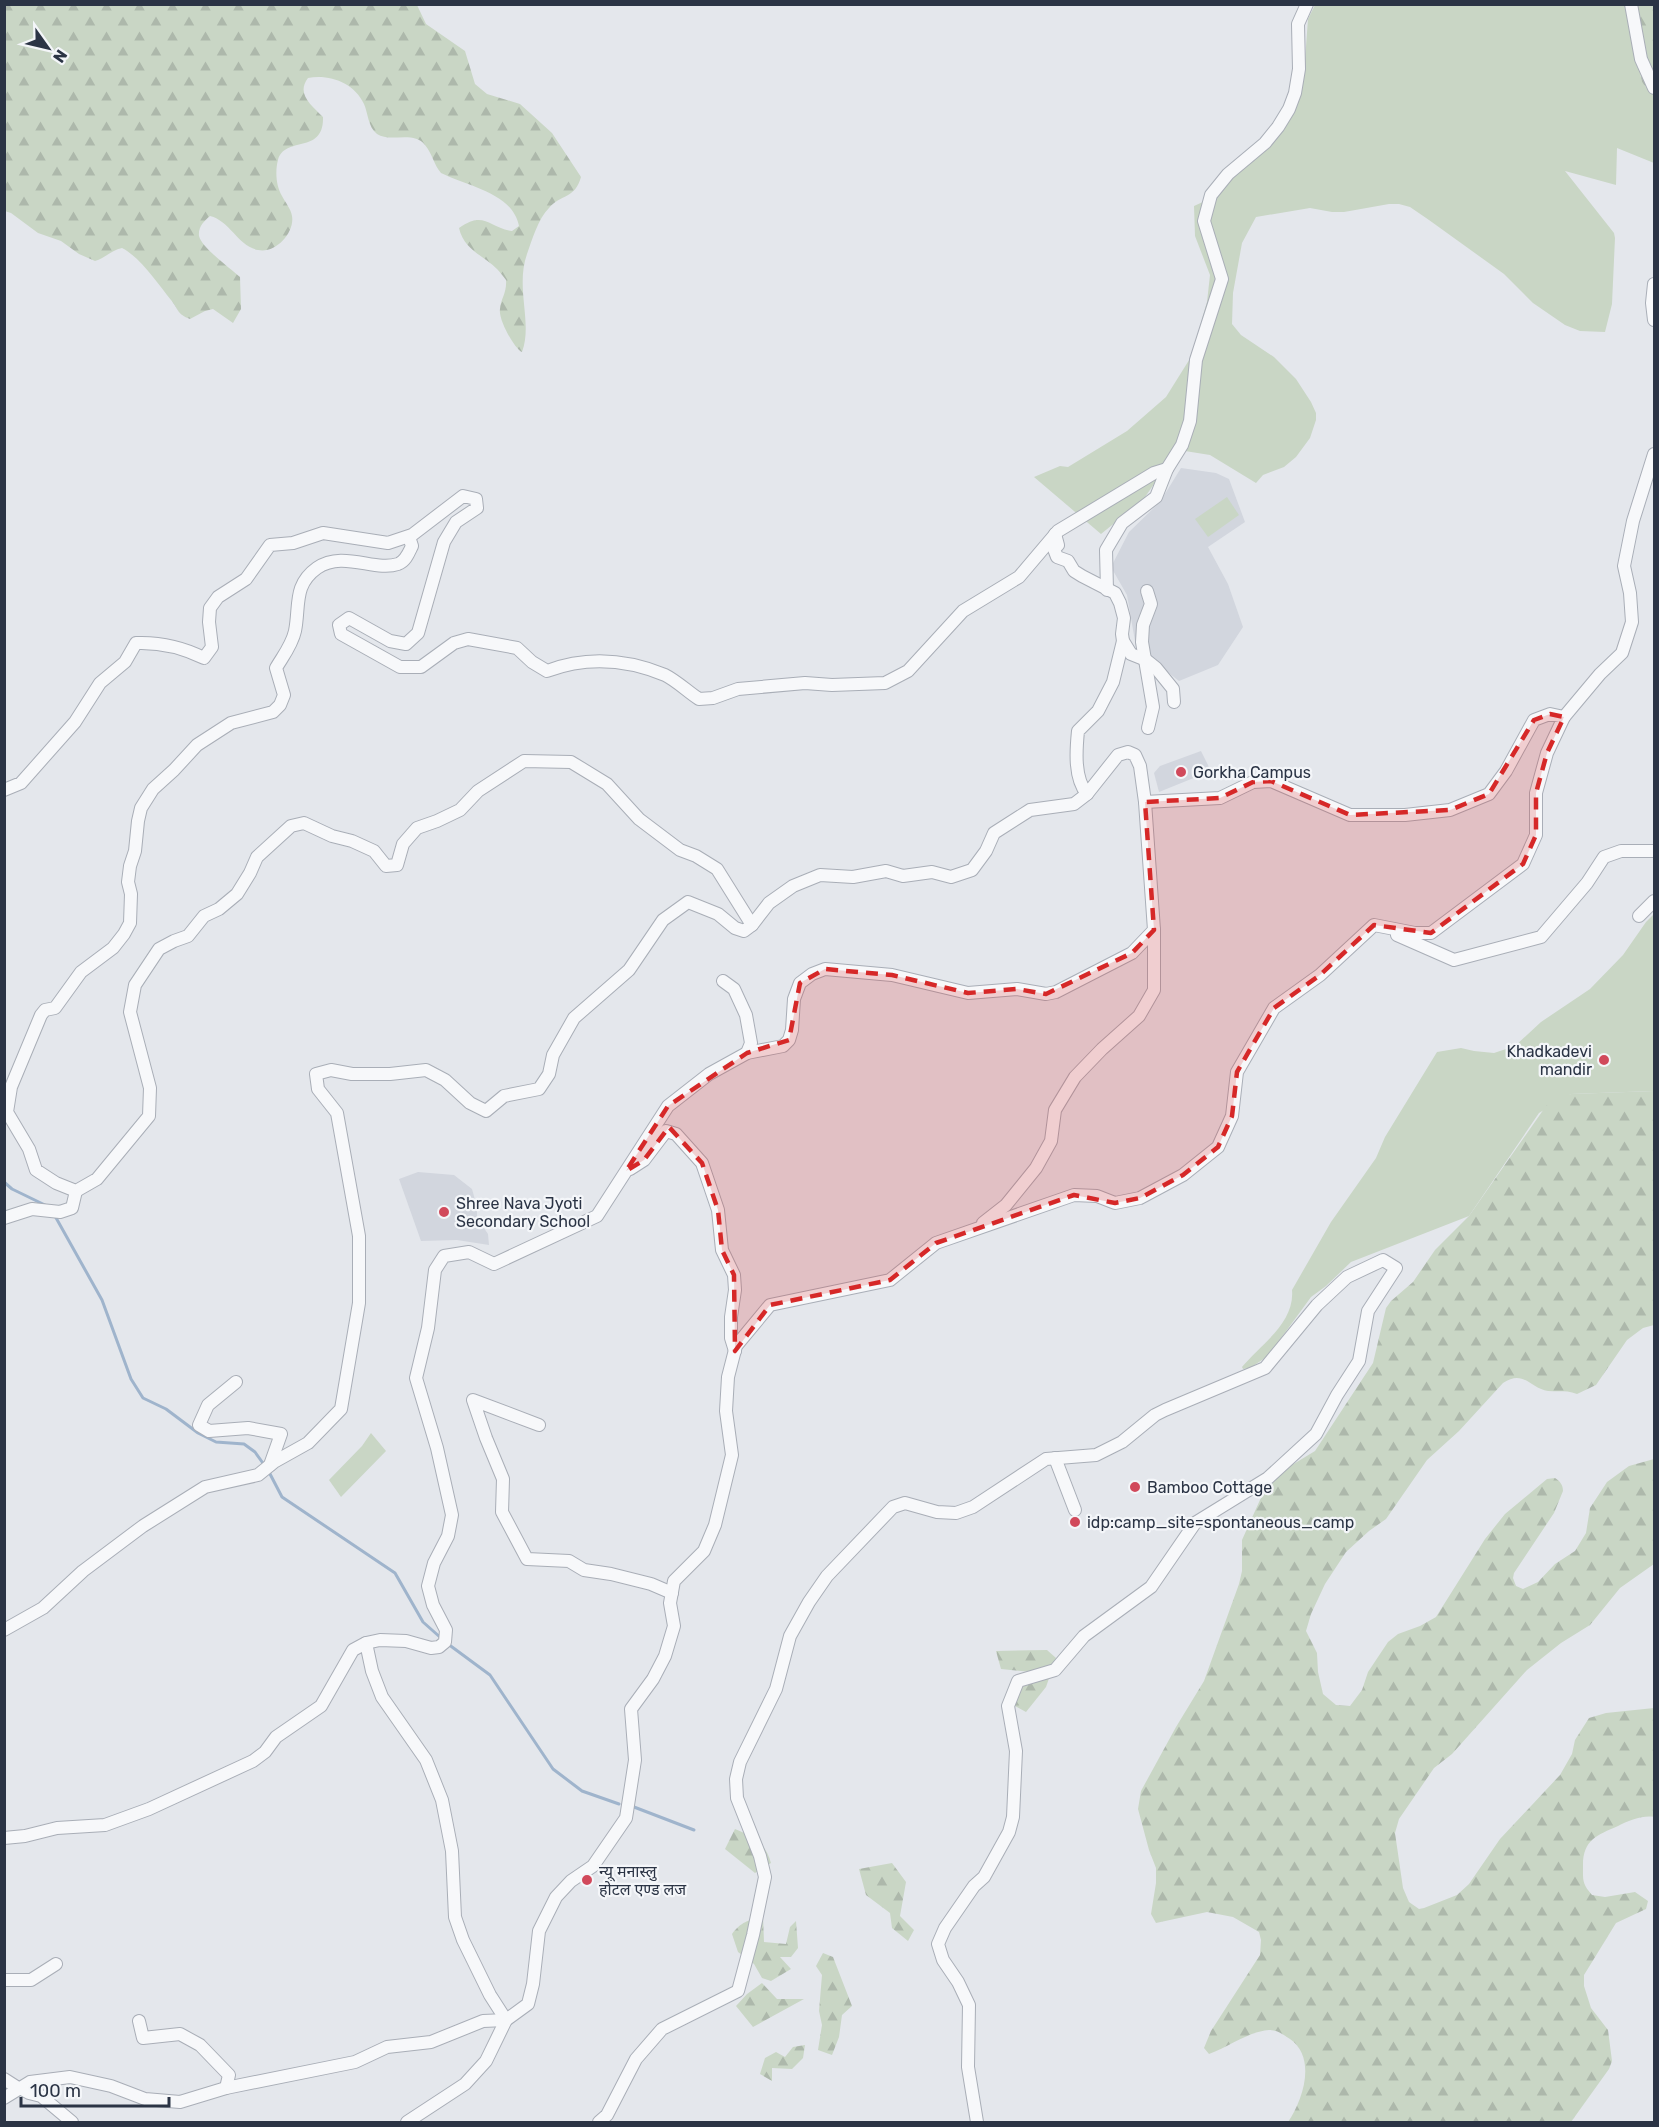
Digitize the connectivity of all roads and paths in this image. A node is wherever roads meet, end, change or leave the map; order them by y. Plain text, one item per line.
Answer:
1 (1307, 4) edge
2 (1631, 4) edge
3 (1654, 88) edge
4 (1654, 284) edge
5 (1654, 320) edge
6 (1654, 454) edge
7 (1167, 469) junction
8 (1055, 534) junction
9 (409, 537) junction
10 (1107, 590) junction
11 (1147, 591) dead end
12 (1123, 641) junction
13 (1143, 660) junction
14 (1174, 702) dead end
15 (1564, 717) junction
16 (1148, 728) dead end
17 (4, 790) edge
18 (1087, 794) junction
19 (1145, 802) junction
20 (1654, 852) edge
21 (1654, 900) edge
22 (1639, 915) dead end
23 (752, 925) junction
24 (1374, 925) junction
25 (1154, 930) junction
26 (723, 981) dead end
27 (747, 1053) junction
28 (626, 1171) junction
29 (76, 1191) junction
30 (4, 1218) edge
31 (966, 1233) junction
32 (735, 1351) junction
33 (236, 1382) dead end
34 (538, 1425) dead end
35 (1055, 1458) junction
36 (270, 1465) junction
37 (1075, 1510) dead end
38 (672, 1593) junction
39 (4, 1630) edge
40 (366, 1643) junction
41 (4, 1838) edge
42 (56, 1964) dead end
43 (4, 1980) edge
44 (506, 2020) junction
45 (139, 2021) dead end
46 (4, 2079) edge
47 (19, 2088) junction
48 (226, 2088) junction
49 (4, 2098) edge
50 (72, 2122) edge
51 (407, 2122) edge
52 (600, 2122) edge
53 (977, 2122) edge

1 - 7 street
2 - 3 street
4 - 5 street
6 - 15 street
7 - 8 street
7 - 10 street
8 - 9 street
8 - 10 street
9 - 17 street
9 - 29 street
10 - 12 street
11 - 13 street
12 - 13 street
12 - 18 street
13 - 14 street
13 - 16 street
15 - 19 street
15 - 24 street
18 - 19 street
18 - 23 street
19 - 25 street
20 - 24 street
21 - 22 street
23 - 29 street
23 - 36 street
24 - 31 street
25 - 27 street
25 - 31 street
26 - 27 street
27 - 28 street
28 - 32 street
28 - 40 street
29 - 30 street
31 - 32 street
32 - 38 street
33 - 36 street
34 - 38 street
35 - 37 street
35 - 52 street
35 - 53 street
36 - 39 street
38 - 44 street
40 - 41 street
40 - 44 street
42 - 43 street
44 - 48 street
44 - 51 street
45 - 48 street
46 - 47 street
47 - 48 street
47 - 49 street
47 - 50 street

